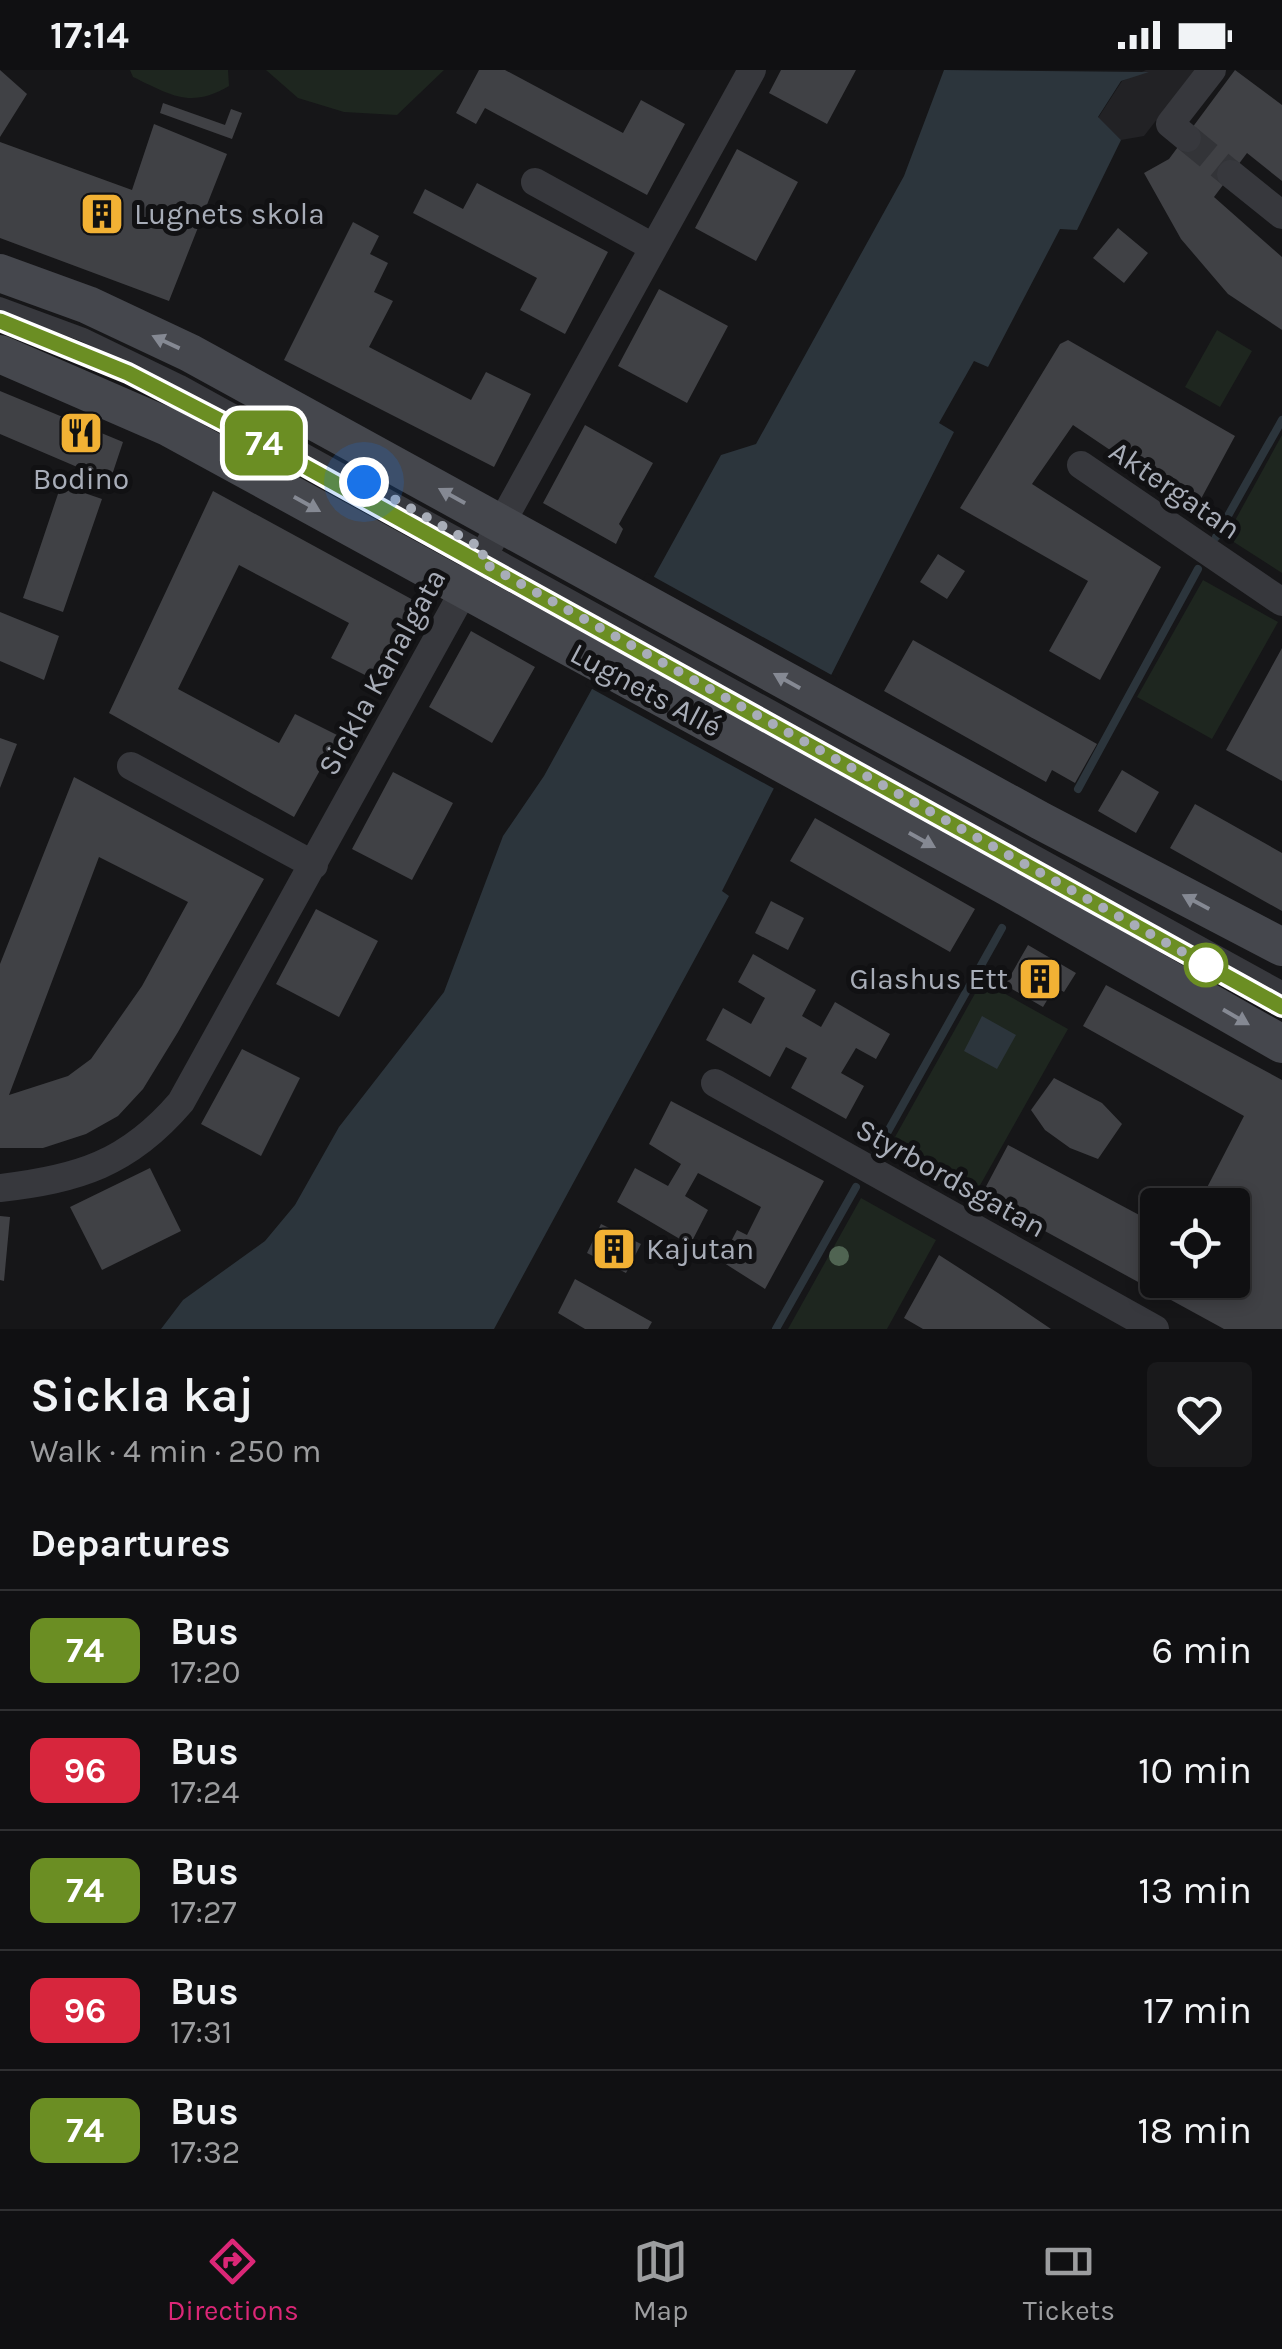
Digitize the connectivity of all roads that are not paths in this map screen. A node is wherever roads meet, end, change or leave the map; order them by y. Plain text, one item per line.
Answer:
1 (752, 70) edge
2 (1212, 70) edge
3 (1187, 138) dead end
4 (1230, 174) tunnel mouth
5 (535, 182) dead end
6 (1282, 215) edge
7 (653, 247) junction
8 (0, 274) edge
9 (0, 304) edge
10 (0, 321) edge
11 (0, 354) edge
12 (1081, 466) dead end
13 (482, 556) junction
14 (1282, 602) edge
15 (581, 611) junction
16 (855, 761) junction
17 (131, 766) dead end
18 (314, 865) junction
19 (1282, 947) edge
20 (1282, 988) edge
21 (1282, 1007) edge
22 (1282, 1044) edge
23 (715, 1083) dead end
24 (0, 1188) edge
25 (1154, 1329) edge

1 - 7 street, Sickla Kanalgata
2 - 3 street
4 - 6 street
5 - 7 street
7 - 13 street, Sickla Kanalgata
13 -> 8 street, Lugnets Allé
9 - 13 lane
10 - 13 lane
11 -> 13 street, Lugnets Allé
12 - 14 street, Aktergatan
13 - 15 street, Lugnets Allé
13 - 15 street, Lugnets Allé
13 - 18 street, Sickla Kanalgata
15 - 16 street, Lugnets Allé
16 -> 15 street, Lugnets Allé
19 -> 16 street, Lugnets Allé
16 - 20 lane
16 - 21 lane
16 -> 22 street, Lugnets Allé
17 - 18 street
18 - 24 street, Sickla Kanalgata
23 - 25 street, Styrbordsgatan

